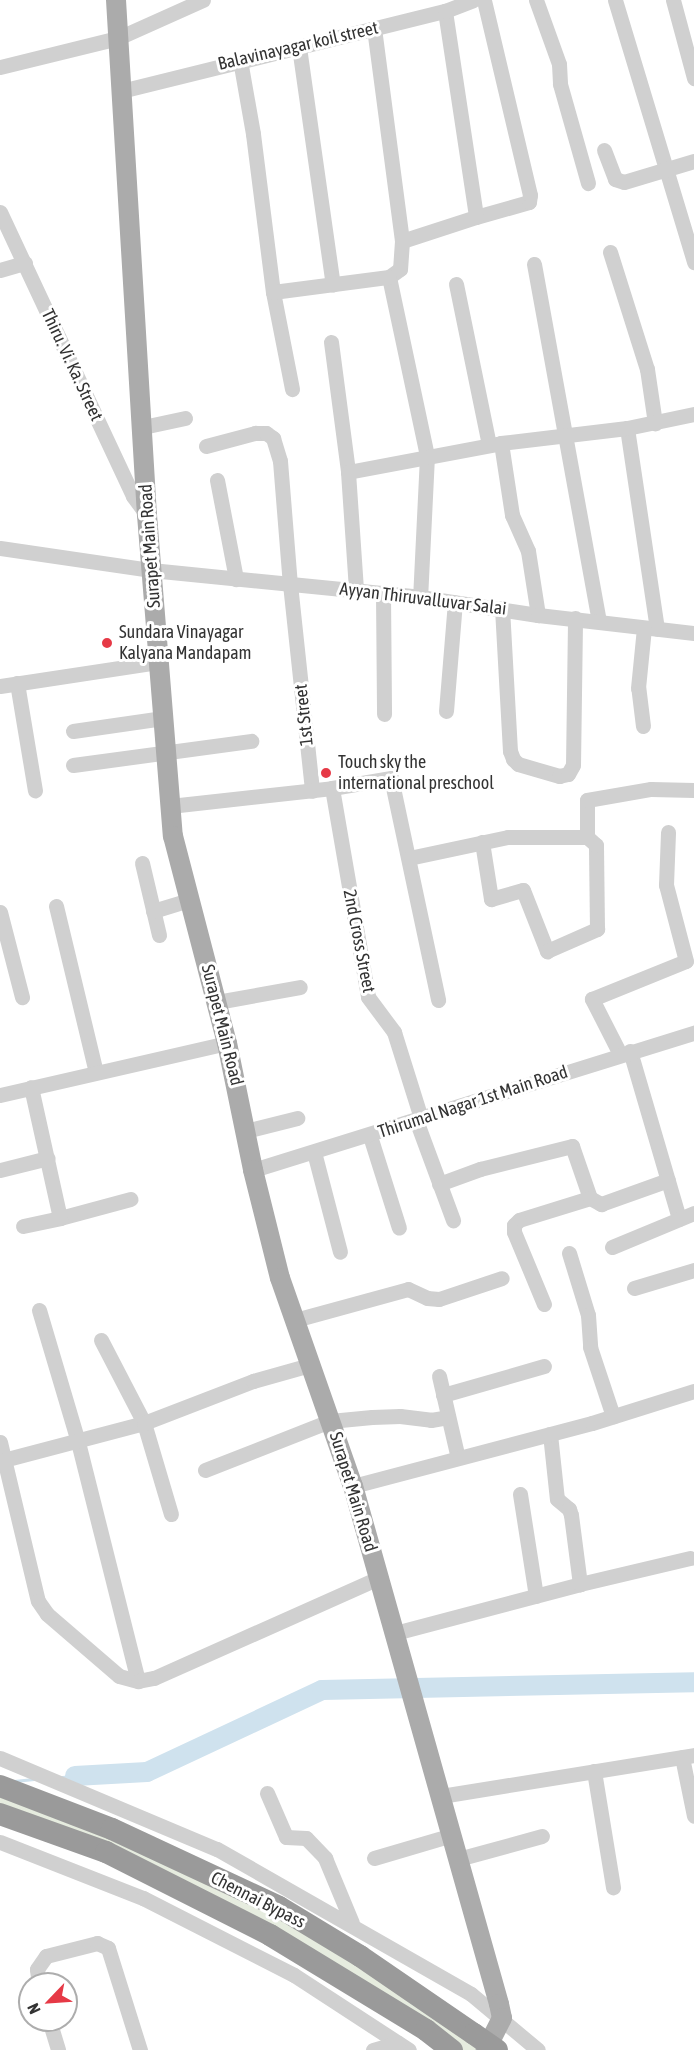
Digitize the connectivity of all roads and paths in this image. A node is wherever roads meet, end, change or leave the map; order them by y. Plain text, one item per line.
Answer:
1 (116, 0) edge
2 (203, 0) edge
3 (473, 0) edge
4 (484, 0) edge
5 (537, 0) edge
6 (615, 0) edge
7 (673, 0) edge
8 (445, 11) junction
9 (374, 28) junction
10 (118, 38) junction
11 (299, 47) junction
12 (240, 60) junction
13 (0, 67) edge
14 (694, 78) edge
15 (122, 91) junction
16 (604, 150) dead end
17 (694, 161) edge
18 (664, 170) junction
19 (588, 183) dead end
20 (0, 212) edge
21 (476, 217) junction
22 (402, 241) junction
23 (610, 252) dead end
24 (25, 262) junction
25 (694, 262) edge
26 (534, 264) dead end
27 (0, 270) edge
28 (389, 277) junction
29 (456, 284) dead end
30 (333, 285) junction
31 (273, 292) junction
32 (331, 342) dead end
33 (292, 389) dead end
34 (694, 414) edge
35 (185, 418) dead end
36 (655, 423) junction
37 (143, 427) junction
38 (627, 428) junction
39 (567, 434) junction
40 (495, 444) junction
41 (206, 446) dead end
42 (427, 456) junction
43 (348, 472) junction
44 (217, 480) dead end
45 (147, 515) junction
46 (0, 548) edge
47 (152, 570) junction
48 (236, 579) junction
49 (290, 584) junction
50 (356, 590) junction
51 (383, 594) junction
52 (420, 597) junction
53 (455, 602) junction
54 (502, 608) junction
55 (538, 615) junction
56 (576, 618) junction
57 (599, 620) junction
58 (650, 628) junction
59 (694, 633) edge
60 (159, 662) junction
61 (17, 683) junction
62 (0, 686) edge
63 (446, 711) dead end
64 (384, 714) dead end
65 (163, 718) junction
66 (643, 726) dead end
67 (73, 731) dead end
68 (250, 741) dead end
69 (166, 751) junction
70 (73, 765) dead end
71 (332, 788) junction
72 (35, 790) dead end
73 (694, 790) edge
74 (312, 791) junction
75 (170, 806) junction
76 (669, 832) dead end
77 (587, 837) junction
78 (482, 842) junction
79 (409, 858) junction
80 (142, 863) dead end
81 (190, 900) junction
82 (56, 906) dead end
83 (153, 911) junction
84 (0, 912) edge
85 (159, 935) dead end
86 (690, 960) edge
87 (300, 987) dead end
88 (22, 996) dead end
89 (438, 1000) dead end
90 (217, 1002) junction
91 (694, 1033) edge
92 (228, 1043) junction
93 (625, 1053) junction
94 (96, 1072) junction
95 (30, 1087) junction
96 (0, 1095) edge
97 (297, 1118) dead end
98 (418, 1119) junction
99 (246, 1131) junction
100 (370, 1136) junction
101 (314, 1152) junction
102 (48, 1158) junction
103 (0, 1170) edge
104 (253, 1170) junction
105 (668, 1180) junction
106 (439, 1184) junction
107 (590, 1198) junction
108 (131, 1199) dead end
109 (694, 1213) edge
110 (60, 1218) junction
111 (679, 1219) junction
112 (453, 1220) dead end
113 (23, 1226) dead end
114 (399, 1228) dead end
115 (612, 1247) dead end
116 (340, 1252) dead end
117 (569, 1253) dead end
118 (694, 1267) edge
119 (502, 1278) dead end
120 (634, 1288) dead end
121 (544, 1304) dead end
122 (39, 1310) dead end
123 (295, 1320) junction
124 (100, 1340) dead end
125 (310, 1365) junction
126 (544, 1366) dead end
127 (439, 1376) dead end
128 (694, 1391) edge
129 (443, 1395) junction
130 (613, 1416) junction
131 (448, 1417) junction
132 (330, 1421) junction
133 (144, 1423) junction
134 (550, 1434) junction
135 (0, 1442) edge
136 (78, 1442) junction
137 (458, 1458) junction
138 (2, 1461) edge
139 (205, 1470) dead end
140 (353, 1486) junction
141 (520, 1494) dead end
142 (171, 1515) dead end
143 (690, 1558) dead end
144 (379, 1578) junction
145 (580, 1584) junction
146 (536, 1596) junction
147 (395, 1633) junction
148 (138, 1681) junction
149 (688, 1756) edge
150 (0, 1758) edge
151 (594, 1771) junction
152 (0, 1786) edge
153 (267, 1793) dead end
154 (441, 1796) junction
155 (0, 1814) edge
156 (694, 1816) edge
157 (452, 1835) junction
158 (542, 1836) dead end
159 (0, 1842) edge
160 (374, 1858) dead end
161 (458, 1858) junction
162 (613, 1887) dead end
163 (352, 1923) junction
164 (37, 1972) edge
165 (500, 2021) junction
166 (53, 2032) edge
167 (480, 2042) edge
168 (404, 2047) edge
169 (58, 2050) edge
170 (140, 2050) edge
171 (373, 2050) edge
172 (452, 2050) edge
173 (497, 2050) edge
174 (538, 2050) edge

1 - 10 main road, Surapet Main Road
2 - 10 street
3 - 8 street, Balavinayagar koil street
4 - 21 street
5 - 19 street
6 - 18 street
7 - 14 street
8 - 9 street, Balavinayagar koil street
8 - 21 street
9 - 11 street, Balavinayagar koil street
9 - 22 street
10 - 13 street
10 - 15 main road, Surapet Main Road
11 - 12 street, Balavinayagar koil street
11 - 30 street
12 - 15 street, Balavinayagar koil street
12 - 31 street
15 - 37 main road, Surapet Main Road
16 - 18 street
17 - 18 street
18 - 25 street
20 - 24 street, Thiru. Vi. Ka. Street
21 - 22 street
22 - 28 street
23 - 36 street
24 - 27 street
24 - 45 street, Thiru. Vi. Ka. Street
26 - 39 street
28 - 30 street
28 - 42 street
29 - 40 street
30 - 31 street
31 - 33 street
32 - 43 street
34 - 36 street
35 - 37 street
36 - 38 street
37 - 45 main road, Surapet Main Road
38 - 39 street
38 - 58 street
39 - 40 street
39 - 57 street
40 - 42 street
40 - 55 street
41 - 49 street, 1st Street
42 - 43 street
42 - 52 street
43 - 50 street
44 - 48 street
45 - 47 main road, Surapet Main Road
46 - 47 street, Ayyan Thiruvalluvar Salai
47 - 48 street, Ayyan Thiruvalluvar Salai
47 - 60 main road, Surapet Main Road
48 - 49 street, Ayyan Thiruvalluvar Salai
49 - 50 street, Ayyan Thiruvalluvar Salai
49 - 74 street, 1st Street
50 - 51 street, Ayyan Thiruvalluvar Salai
51 - 52 street, Ayyan Thiruvalluvar Salai
51 - 64 street
52 - 53 street, Ayyan Thiruvalluvar Salai
53 - 54 street, Ayyan Thiruvalluvar Salai
53 - 63 street
54 - 55 street, Ayyan Thiruvalluvar Salai
54 - 56 street
55 - 56 street, Ayyan Thiruvalluvar Salai
56 - 57 street, Ayyan Thiruvalluvar Salai
57 - 58 street, Ayyan Thiruvalluvar Salai
58 - 59 street, Ayyan Thiruvalluvar Salai
58 - 66 street
60 - 61 street
60 - 65 main road, Surapet Main Road
61 - 62 street
61 - 72 street
65 - 67 street
65 - 69 main road, Surapet Main Road
68 - 69 street
69 - 70 street
69 - 75 main road, Surapet Main Road
71 - 74 street
71 - 79 street
71 - 98 street, 2nd Cross Street
73 - 77 street
74 - 75 street
75 - 81 main road, Surapet Main Road
76 - 86 street
77 - 78 street
77 - 78 street
78 - 79 street
79 - 89 street
80 - 83 street
81 - 83 street
81 - 90 main road, Surapet Main Road
82 - 94 street
83 - 85 street
84 - 88 street
86 - 93 street
87 - 90 street
90 - 92 main road, Surapet Main Road
91 - 93 street, Thirumal Nagar 1st Main Road
92 - 94 street
92 - 99 main road, Surapet Main Road
93 - 98 street, Thirumal Nagar 1st Main Road
93 - 105 street
94 - 95 street
95 - 96 street
95 - 102 street
97 - 99 street
98 - 100 street, Thirumal Nagar 1st Main Road
98 - 106 street, 2nd Cross Street
99 - 104 main road, Surapet Main Road
100 - 101 street, Thirumal Nagar 1st Main Road
100 - 114 street
101 - 104 street, Thirumal Nagar 1st Main Road
101 - 116 street
102 - 103 street
102 - 110 street
104 - 123 main road, Surapet Main Road
105 - 107 street
105 - 111 street
106 - 107 street
106 - 112 street, 2nd Cross Street
107 - 121 street
108 - 110 street
109 - 111 street
110 - 113 street
111 - 115 street
117 - 130 street
118 - 120 street
119 - 123 street
122 - 136 street
123 - 125 main road, Surapet Main Road
124 - 133 street
125 - 132 main road, Surapet Main Road
125 - 133 street
126 - 129 street
127 - 129 street
128 - 130 street
129 - 131 street
130 - 134 street
131 - 132 street
131 - 137 street
132 - 139 street
132 - 140 main road, Surapet Main Road
133 - 136 street
133 - 142 street
134 - 137 street
134 - 145 street
135 - 138 street
136 - 138 street
136 - 148 street
137 - 140 street
138 - 148 street
140 - 144 main road, Surapet Main Road
141 - 146 street
143 - 145 street
144 - 147 main road, Surapet Main Road
144 - 148 street
145 - 146 street
146 - 147 street
147 - 154 main road, Surapet Main Road
149 - 151 street
149 - 156 street
150 - 163 street
151 - 154 street
151 - 162 street
152 - 167 highway, Chennai Bypass
153 - 163 street
154 - 157 main road, Surapet Main Road
155 - 172 highway, Chennai Bypass
157 - 160 street
157 - 161 main road, Surapet Main Road
158 - 161 street
159 - 168 street
161 - 165 main road, Surapet Main Road
163 - 165 street
164 - 170 street
165 - 167 main road
165 - 174 street
166 - 169 street
167 - 173 highway, Chennai Bypass, bridge
168 - 171 street

